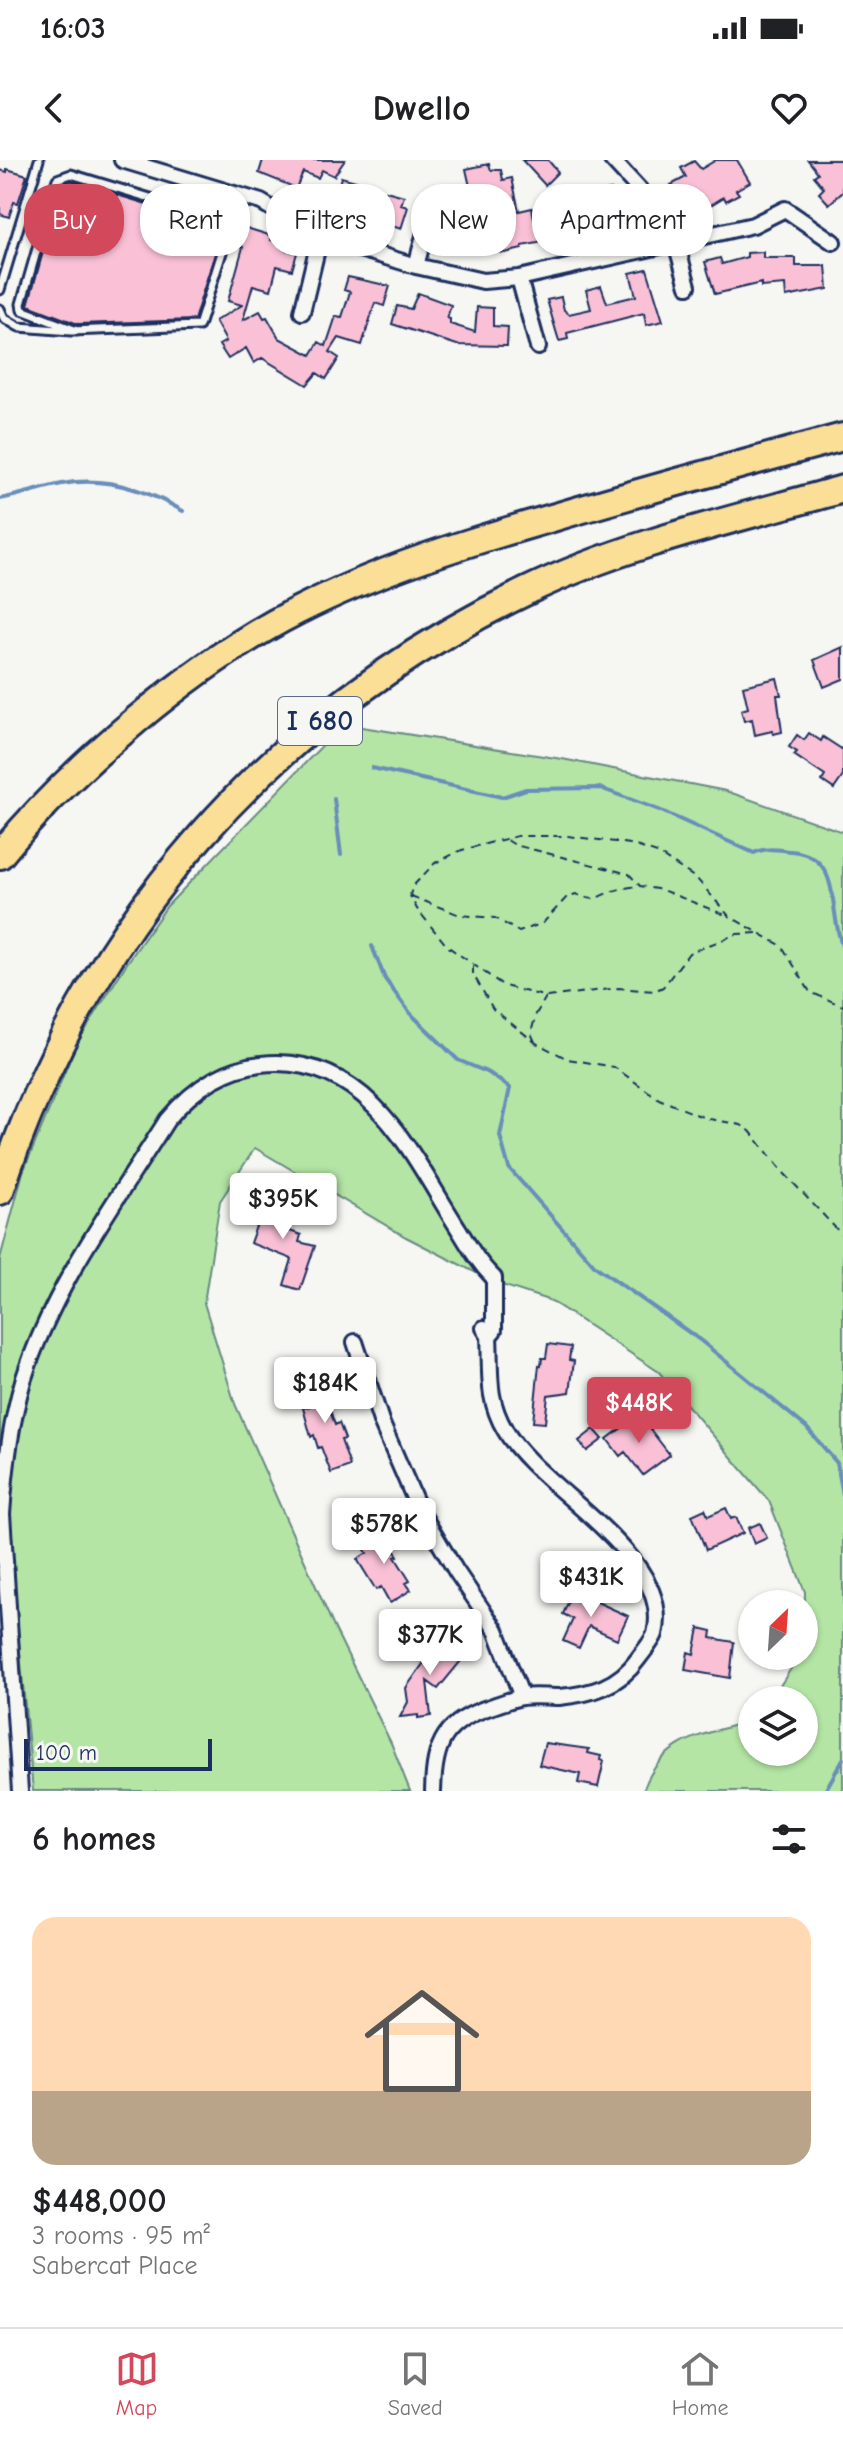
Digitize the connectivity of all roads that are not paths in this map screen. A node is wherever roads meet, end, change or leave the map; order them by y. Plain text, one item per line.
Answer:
1 (39, 160) edge
2 (122, 160) edge
3 (612, 160) edge
4 (634, 184) edge
5 (266, 205) edge
6 (713, 234) edge
7 (833, 242) dead end
8 (315, 256) edge
9 (383, 256) edge
10 (419, 256) edge
11 (618, 256) edge
12 (680, 256) edge
13 (416, 266) junction
14 (519, 278) junction
15 (688, 286) dead end
16 (0, 290) edge
17 (0, 309) edge
18 (302, 312) dead end
19 (77, 331) junction
20 (538, 347) dead end
21 (843, 419) edge
22 (843, 437) edge
23 (843, 489) edge
24 (647, 490) junction
25 (0, 855) edge
26 (0, 1191) edge
27 (355, 1342) dead end
28 (522, 1697) junction
29 (20, 1791) edge
30 (433, 1791) edge

1 - 16 lane
2 - 5 street
3 - 4 street
6 - 7 street
8 - 18 street
9 - 13 street
10 - 13 street
11 - 14 street
12 - 15 street
13 - 14 street
14 - 20 street
17 - 19 lane
19 - 19 lane
21 - 24 highway
22 - 24 highway
23 - 26 highway, I 680
24 - 25 highway
27 - 28 street
28 - 29 street
28 - 30 street

